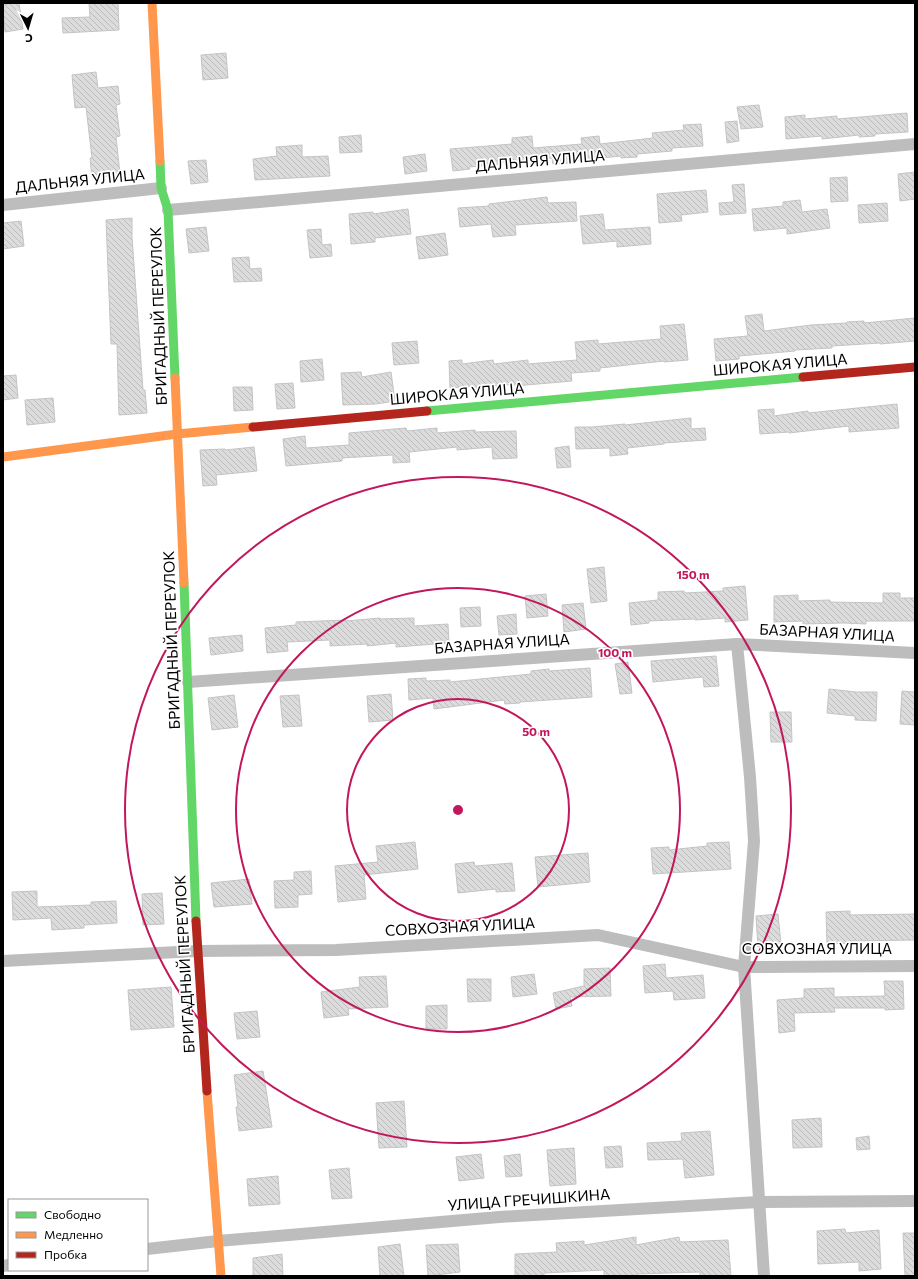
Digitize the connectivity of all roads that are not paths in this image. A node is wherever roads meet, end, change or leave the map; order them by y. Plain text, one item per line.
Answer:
1 (152, 3) edge
2 (915, 144) edge
3 (161, 188) junction
4 (3, 205) edge
5 (168, 210) junction
6 (915, 367) edge
7 (177, 434) junction
8 (3, 457) edge
9 (737, 644) junction
10 (915, 653) edge
11 (188, 682) junction
12 (197, 951) junction
13 (3, 961) edge
14 (915, 966) edge
15 (744, 967) junction
16 (915, 1201) edge
17 (758, 1202) junction
18 (218, 1241) junction
19 (148, 1249) edge
20 (221, 1276) edge
21 (764, 1276) edge

1 - 3 street, БРИГАДНЫЙ ПЕРЕУЛОК
2 - 5 street, ДАЛЬНЯЯ УЛИЦА
3 - 4 street, ДАЛЬНЯЯ УЛИЦА
3 - 5 street, БРИГАДНЫЙ ПЕРЕУЛОК
5 - 7 street, БРИГАДНЫЙ ПЕРЕУЛОК
6 - 7 street, ШИРОКАЯ УЛИЦА
7 - 8 street, ШИРОКАЯ УЛИЦА
7 - 11 street, БРИГАДНЫЙ ПЕРЕУЛОК
9 - 10 street, БАЗАРНАЯ УЛИЦА
9 - 11 street, БАЗАРНАЯ УЛИЦА
9 - 15 street
11 - 12 street, БРИГАДНЫЙ ПЕРЕУЛОК
12 - 13 street, СОВХОЗНАЯ УЛИЦА
12 - 15 street, СОВХОЗНАЯ УЛИЦА
12 - 18 street, БРИГАДНЫЙ ПЕРЕУЛОК
14 - 15 street, СОВХОЗНАЯ УЛИЦА
15 - 17 street
16 - 17 street, УЛИЦА ГРЕЧИШКИНА
17 - 18 street, УЛИЦА ГРЕЧИШКИНА
17 - 21 street
18 - 19 street, УЛИЦА ГРЕЧИШКИНА
18 - 20 street, БРИГАДНЫЙ ПЕРЕУЛОК

